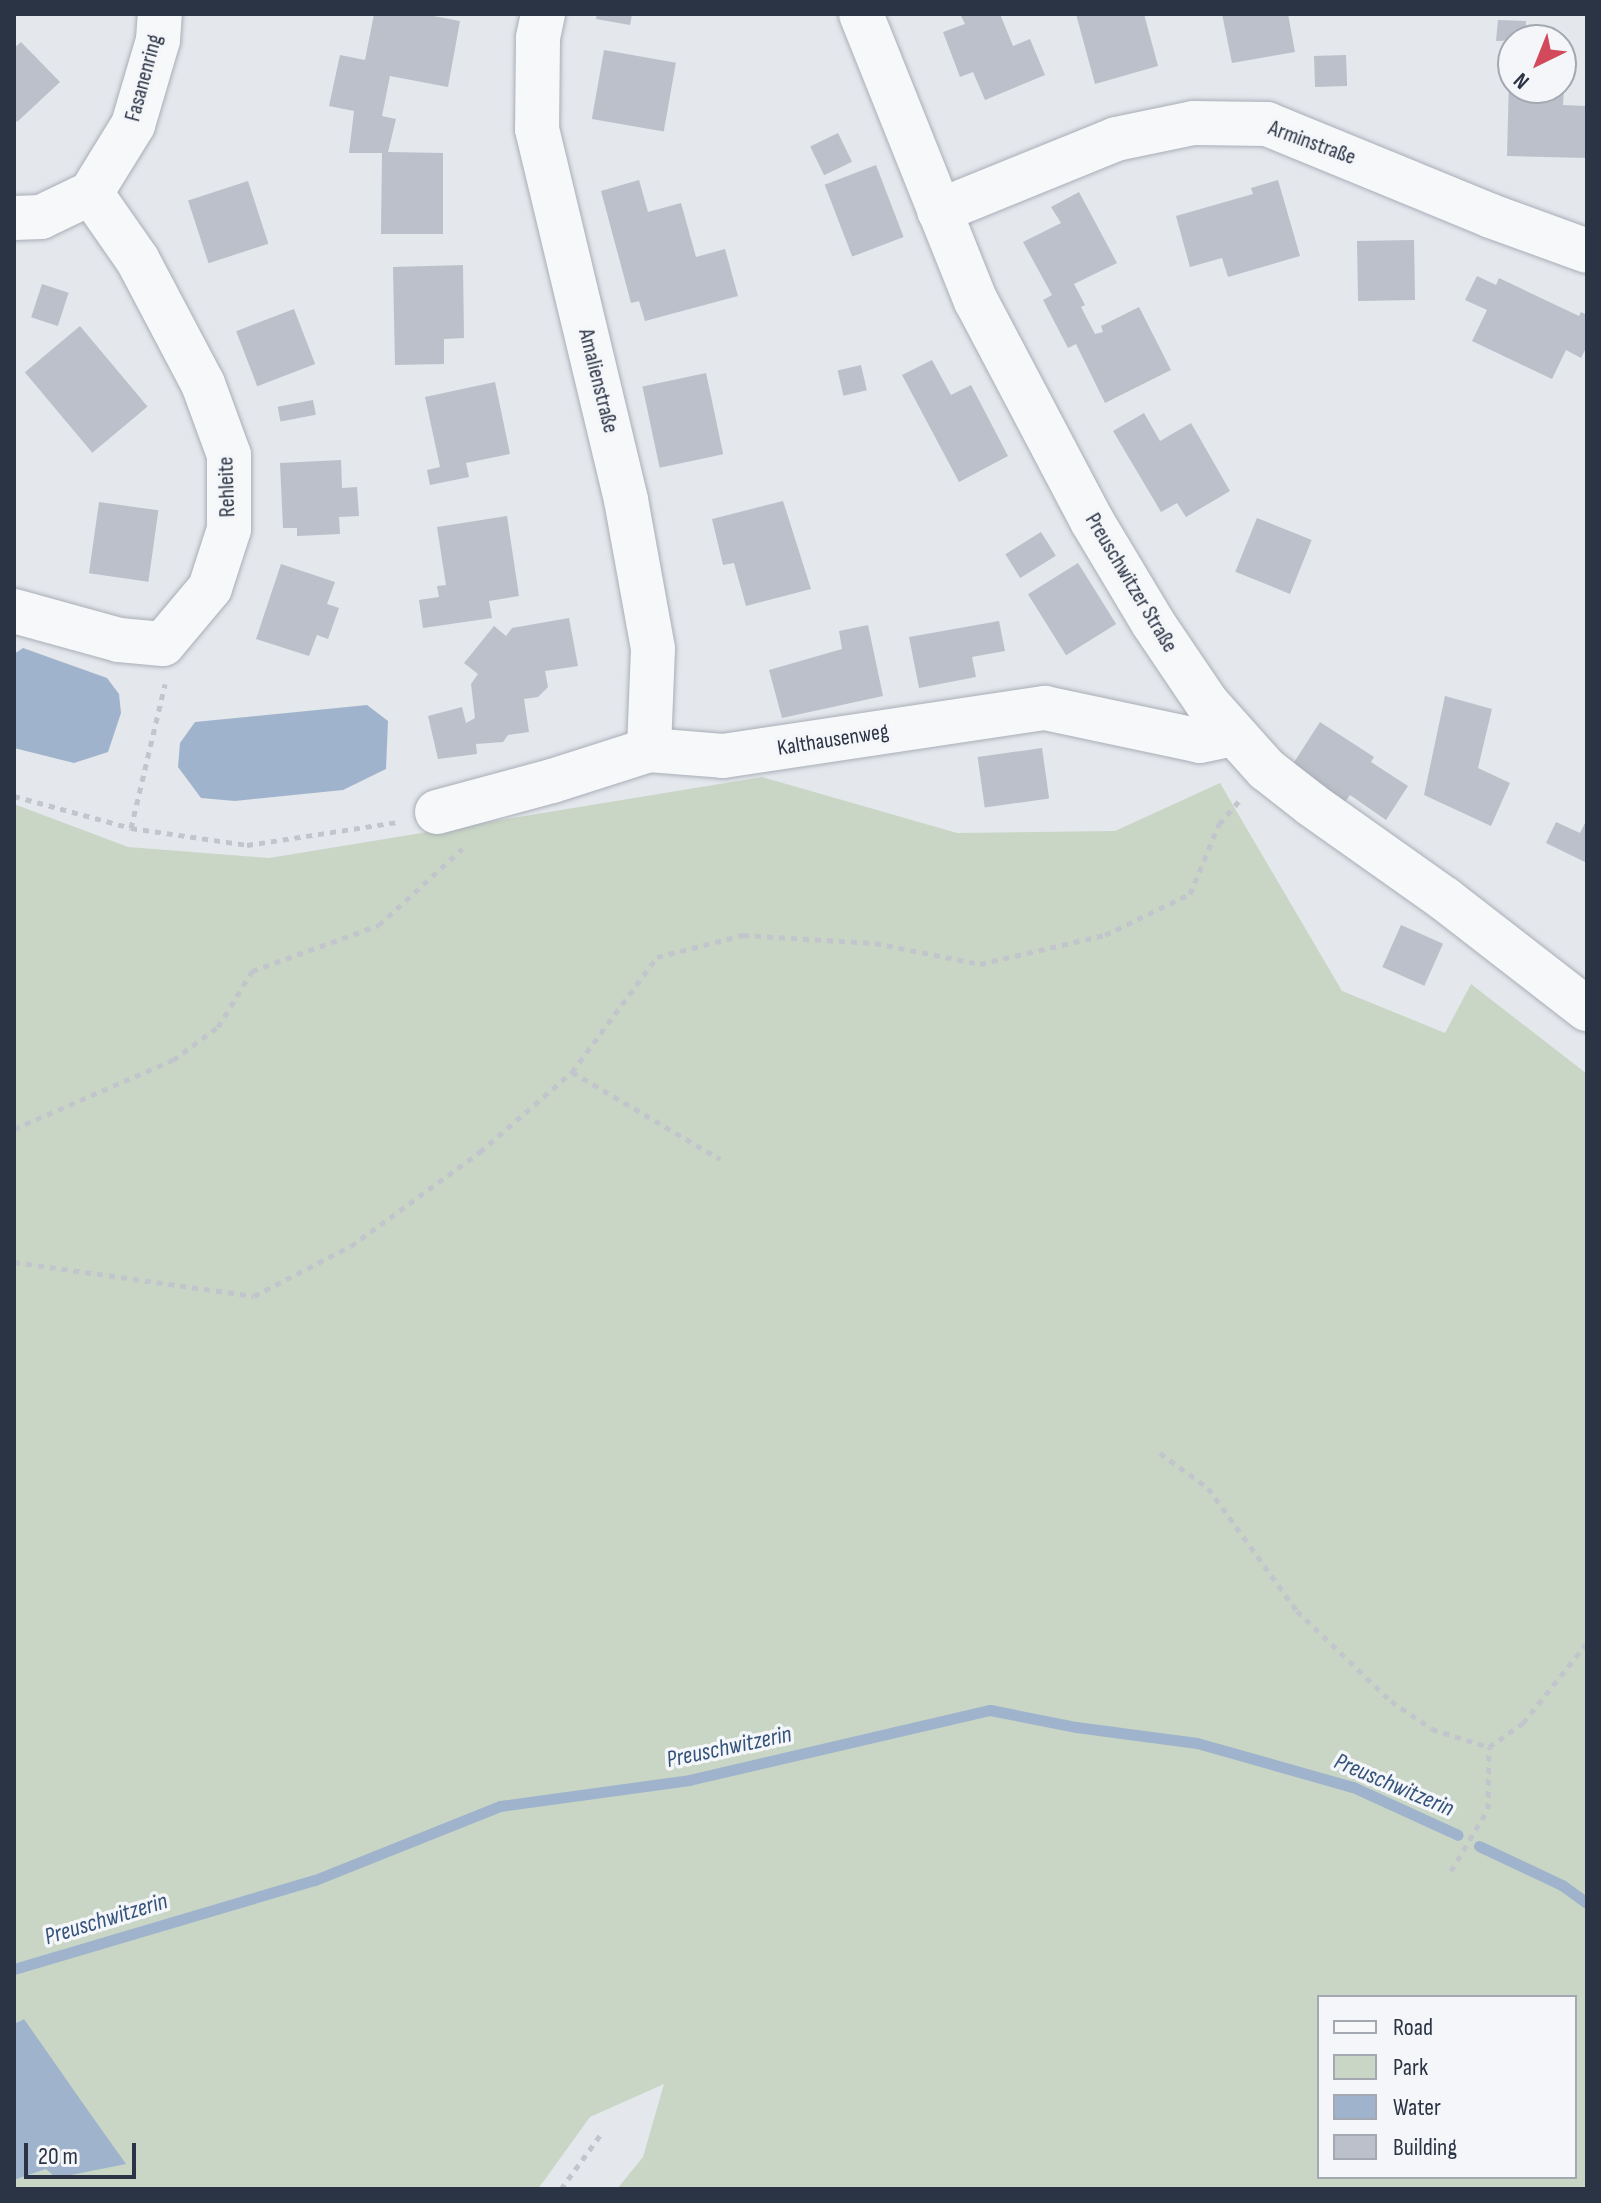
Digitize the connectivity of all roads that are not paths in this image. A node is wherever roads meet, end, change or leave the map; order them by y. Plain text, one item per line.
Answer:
1 (160, 14) edge
2 (543, 14) edge
3 (861, 14) edge
4 (91, 193) junction
5 (939, 211) junction
6 (14, 218) edge
7 (1587, 251) edge
8 (14, 611) edge
9 (1233, 734) junction
10 (649, 750) junction
11 (437, 812) road end
12 (1587, 1009) edge

1 - 4 street, Fasanenring
2 - 10 street, Amalienstraße
3 - 5 street, Preuschwitzer Straße
4 - 6 street
4 - 8 street, Rehleite
5 - 7 street, Arminstraße
5 - 9 street, Preuschwitzer Straße
9 - 10 street, Kalthausenweg
9 - 12 street, Preuschwitzer Straße
10 - 11 street, Kalthausenweg

